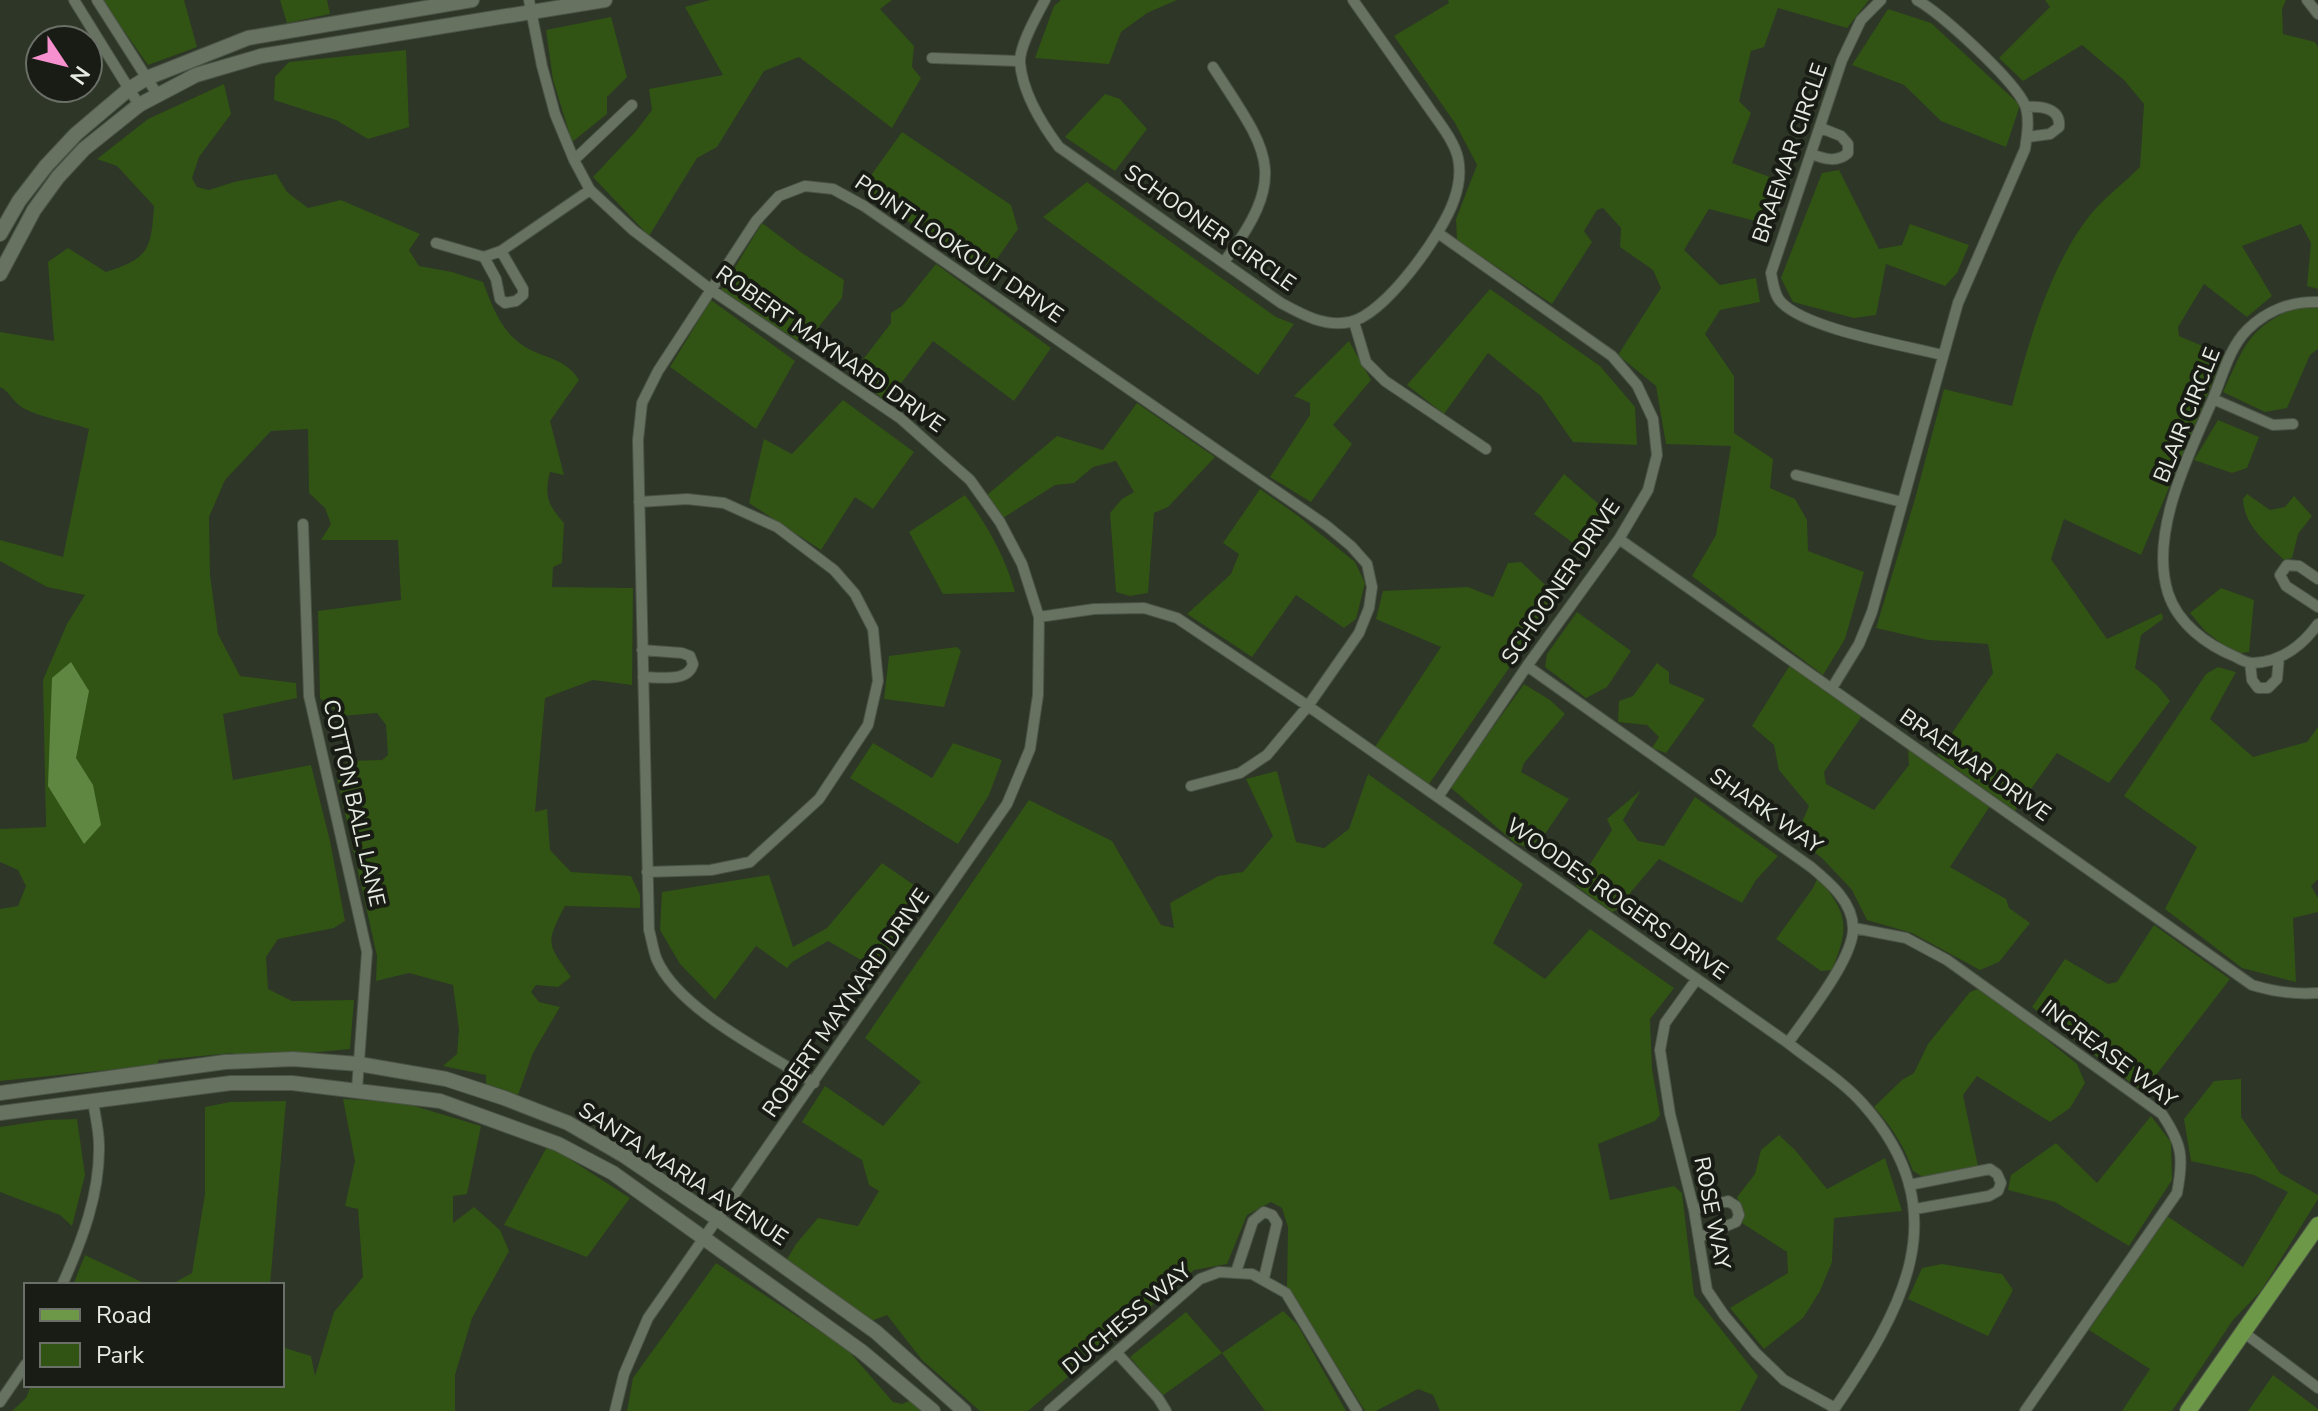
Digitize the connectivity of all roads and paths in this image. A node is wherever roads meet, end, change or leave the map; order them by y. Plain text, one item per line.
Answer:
1 (74, 0) edge
2 (97, 0) edge
3 (472, 0) edge
4 (605, 0) edge
5 (1045, 0) edge
6 (1353, 0) edge
7 (1881, 0) edge
8 (1917, 0) edge
9 (2307, 0) edge
10 (530, 5) edge
11 (2318, 14) edge
12 (932, 58) dead end
13 (1019, 61) junction
14 (1213, 67) dead end
15 (147, 78) junction
16 (129, 89) junction
17 (157, 94) junction
18 (139, 105) junction
19 (632, 105) dead end
20 (2026, 107) junction
21 (1821, 128) junction
22 (2027, 137) junction
23 (1812, 154) junction
24 (574, 160) junction
25 (590, 190) junction
26 (1438, 233) junction
27 (0, 234) edge
28 (436, 243) dead end
29 (501, 251) junction
30 (484, 257) junction
31 (1224, 262) junction
32 (0, 274) edge
33 (710, 289) junction
34 (2318, 302) edge
35 (1354, 322) junction
36 (1942, 355) junction
37 (2213, 399) junction
38 (2293, 424) dead end
39 (1486, 449) dead end
40 (1796, 475) dead end
41 (639, 502) junction
42 (1902, 502) junction
43 (303, 524) dead end
44 (1619, 539) junction
45 (2318, 579) edge
46 (2318, 607) edge
47 (1039, 617) junction
48 (2318, 624) edge
49 (642, 650) junction
50 (2279, 657) junction
51 (2250, 663) junction
52 (1527, 666) junction
53 (643, 677) junction
54 (1832, 688) junction
55 (1308, 706) junction
56 (1191, 786) dead end
57 (1438, 797) junction
58 (647, 872) junction
59 (1854, 928) junction
60 (1696, 980) junction
61 (2318, 993) edge
62 (1788, 1043) junction
63 (225, 1062) junction
64 (359, 1064) junction
65 (127, 1076) junction
66 (446, 1079) junction
67 (231, 1083) junction
68 (814, 1083) junction
69 (357, 1089) junction
70 (0, 1093) edge
71 (128, 1096) junction
72 (93, 1101) junction
73 (440, 1101) junction
74 (0, 1113) edge
75 (1909, 1185) junction
76 (1915, 1209) junction
77 (1694, 1210) junction
78 (719, 1220) junction
79 (2318, 1225) edge
80 (1700, 1237) junction
81 (706, 1239) junction
82 (1236, 1272) junction
83 (1264, 1278) junction
84 (63, 1283) edge
85 (2243, 1332) junction
86 (1117, 1353) junction
87 (24, 1367) edge
88 (2318, 1388) edge
89 (0, 1402) edge
90 (1834, 1410) edge
91 (615, 1411) edge
92 (933, 1411) edge
93 (964, 1411) edge
94 (1049, 1411) edge
95 (1166, 1411) edge
96 (1357, 1411) edge
97 (2025, 1411) edge
98 (2188, 1411) edge

1 - 16 street
2 - 15 street
3 - 15 street
4 - 10 street
5 - 13 street
6 - 26 street
7 - 21 street, BRAEMAR CIRCLE
8 - 20 street
9 - 11 street
10 - 17 street
10 - 24 street, ROBERT MAYNARD DRIVE
12 - 13 street
13 - 31 street, SCHOONER CIRCLE
14 - 31 street
15 - 16 street
15 - 17 street
16 - 18 street
16 - 27 street
17 - 18 street
18 - 32 street
19 - 24 street
20 - 22 street
20 - 22 street
21 - 23 street, BRAEMAR CIRCLE
21 - 23 street
22 - 36 street
23 - 36 street, BRAEMAR CIRCLE
24 - 25 street, ROBERT MAYNARD DRIVE
25 - 29 street
25 - 33 street, ROBERT MAYNARD DRIVE
26 - 35 street
26 - 44 street, SCHOONER DRIVE
28 - 30 street
29 - 30 street
29 - 30 street
31 - 35 street, SCHOONER CIRCLE
33 - 41 street, POINT LOOKOUT DRIVE
33 - 47 street, ROBERT MAYNARD DRIVE
33 - 55 street, POINT LOOKOUT DRIVE
34 - 37 street, BLAIR CIRCLE
35 - 39 street
36 - 42 street
37 - 38 street
37 - 51 street, BLAIR CIRCLE
40 - 42 street
41 - 49 street, POINT LOOKOUT DRIVE
41 - 58 street
42 - 54 street
43 - 64 street, COTTON BALL LANE
44 - 52 street, SCHOONER DRIVE
44 - 54 street, BRAEMAR DRIVE
45 - 46 street
47 - 55 street, WOODES ROGERS DRIVE
47 - 68 street, ROBERT MAYNARD DRIVE
48 - 50 street
49 - 53 street, POINT LOOKOUT DRIVE
49 - 53 street
50 - 51 street
50 - 51 street
52 - 57 street, SCHOONER DRIVE
52 - 59 street, SHARK WAY
53 - 58 street, POINT LOOKOUT DRIVE
54 - 61 street, BRAEMAR DRIVE
55 - 56 street, POINT LOOKOUT DRIVE
55 - 57 street, WOODES ROGERS DRIVE
57 - 60 street, WOODES ROGERS DRIVE
58 - 68 street, POINT LOOKOUT DRIVE
59 - 62 street
59 - 97 street, INCREASE WAY
60 - 62 street, WOODES ROGERS DRIVE
60 - 77 street, ROSE WAY
62 - 75 street, WOODES ROGERS DRIVE
63 - 64 street, SANTA MARIA AVENUE
63 - 65 street, SANTA MARIA AVENUE
63 - 67 street
64 - 66 street, SANTA MARIA AVENUE
64 - 69 street, COTTON BALL LANE
65 - 70 street, SANTA MARIA AVENUE
65 - 71 street
66 - 73 street
66 - 78 street, SANTA MARIA AVENUE
67 - 69 street, SANTA MARIA AVENUE
67 - 71 street, SANTA MARIA AVENUE
68 - 78 street, ROBERT MAYNARD DRIVE
69 - 73 street, SANTA MARIA AVENUE
71 - 72 street, SANTA MARIA AVENUE
72 - 74 street, SANTA MARIA AVENUE
72 - 84 street
73 - 81 street, SANTA MARIA AVENUE
75 - 76 street, WOODES ROGERS DRIVE
75 - 76 street
76 - 90 street, WOODES ROGERS DRIVE
77 - 80 street, ROSE WAY
77 - 80 street
78 - 81 street, ROBERT MAYNARD DRIVE
78 - 93 street, SANTA MARIA AVENUE
79 - 85 main road
80 - 90 street, ROSE WAY
81 - 91 street, ROBERT MAYNARD DRIVE
81 - 92 street, SANTA MARIA AVENUE
82 - 83 street, DUCHESS WAY
82 - 83 street
82 - 86 street, DUCHESS WAY
83 - 96 street
85 - 88 street
85 - 98 main road
86 - 94 street, DUCHESS WAY
86 - 95 street
87 - 89 street

